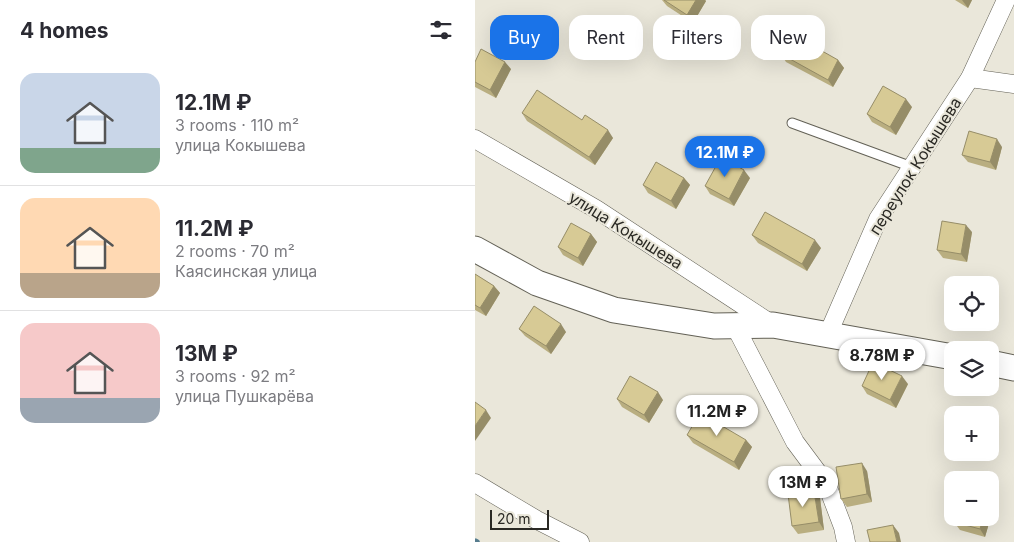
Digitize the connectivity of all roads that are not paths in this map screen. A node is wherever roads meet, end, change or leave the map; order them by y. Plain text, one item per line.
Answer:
1 (1006, 0) edge
2 (970, 78) junction
3 (1014, 84) edge
4 (792, 124) dead end
5 (475, 139) edge
6 (912, 166) junction
7 (475, 249) edge
8 (773, 325) junction
9 (735, 326) junction
10 (828, 334) junction
11 (944, 355) edge
12 (999, 365) edge
13 (1014, 368) edge
14 (475, 483) edge
15 (580, 542) edge
16 (846, 542) edge

1 - 2 street, переулок Кокышева
2 - 3 street
2 - 6 street, переулок Кокышева
4 - 6 lane
5 - 8 street, улица Кокышева
6 - 10 street, переулок Кокышева
7 - 9 street
8 - 9 street
8 - 10 street
9 - 16 street
10 - 11 street
12 - 13 street
14 - 15 street

